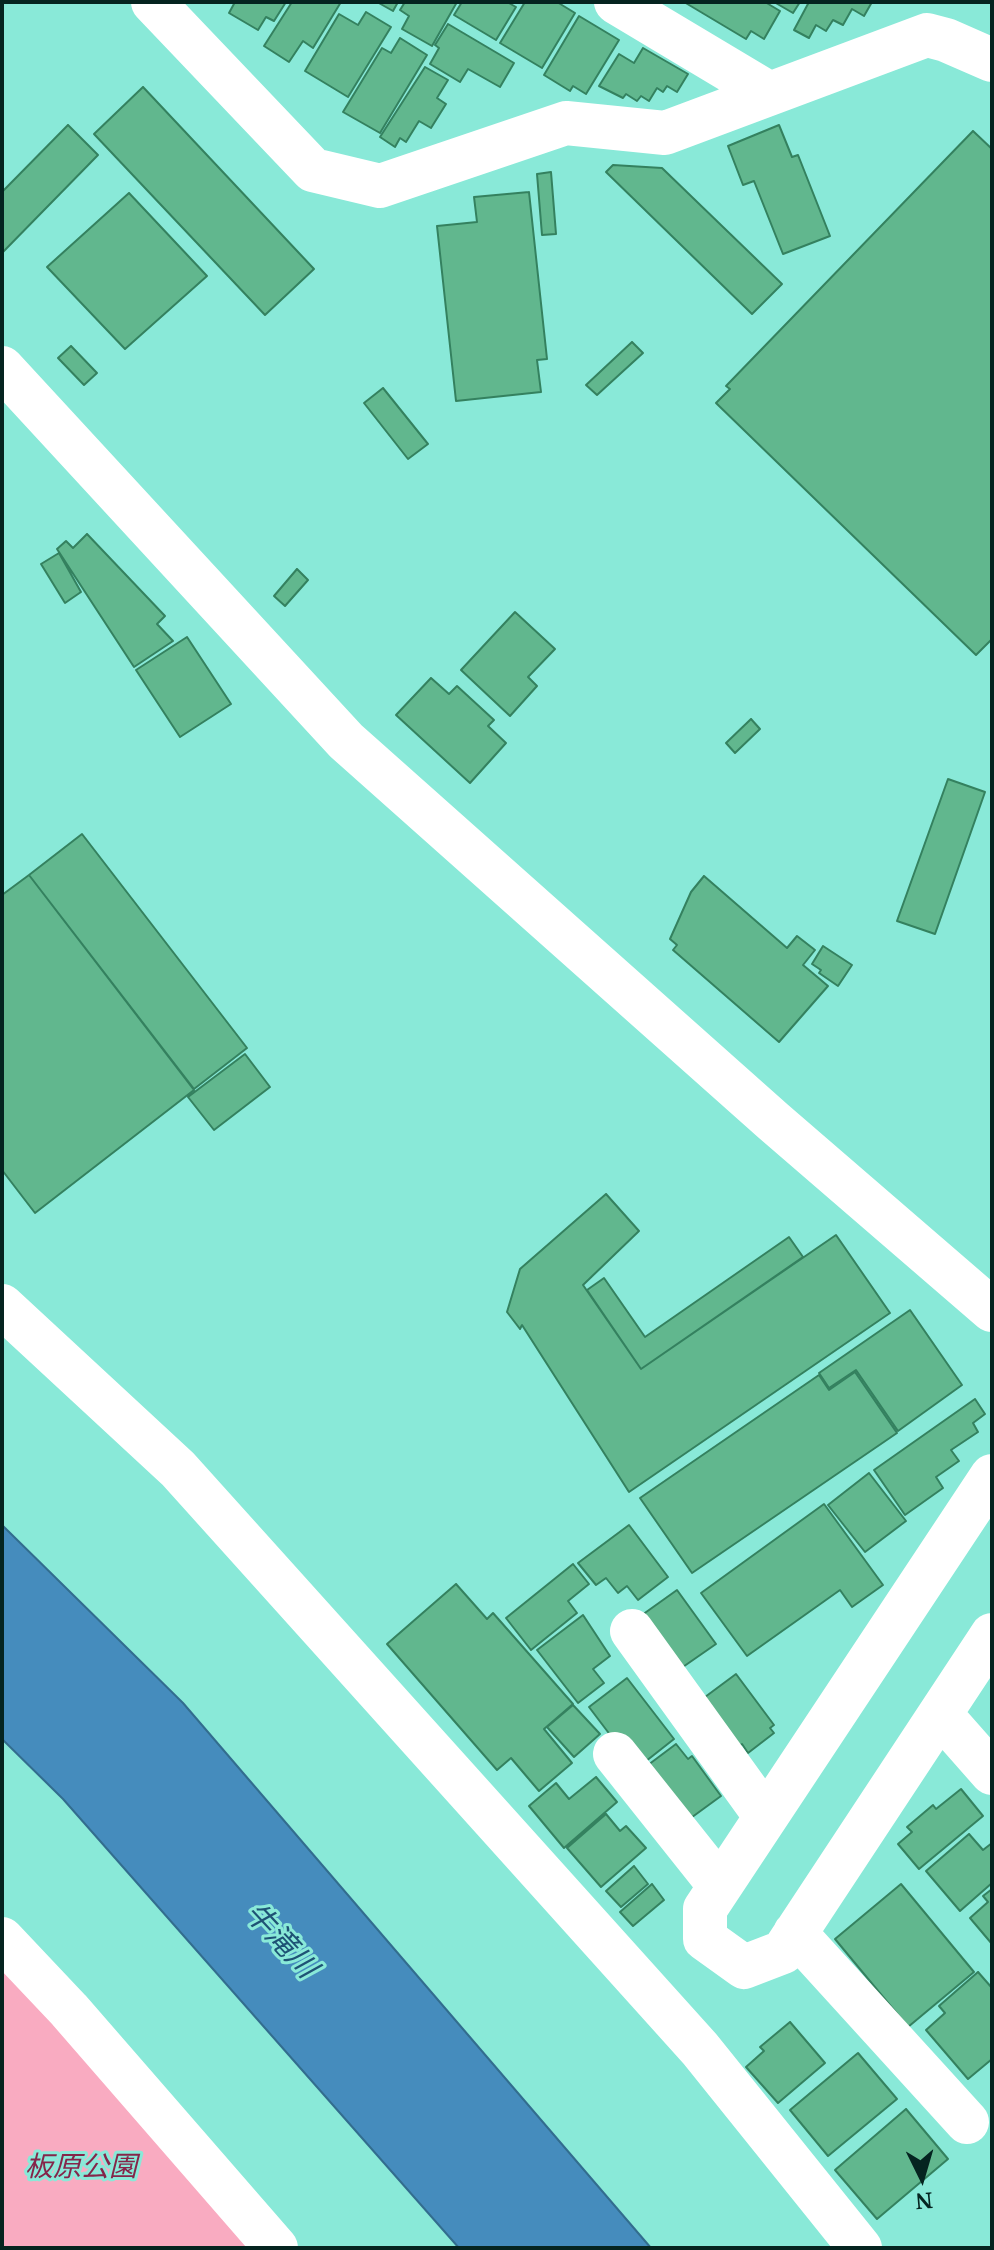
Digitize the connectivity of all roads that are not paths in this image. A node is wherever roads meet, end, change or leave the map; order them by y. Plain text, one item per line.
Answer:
1 (153, 2) edge
2 (643, 9) edge
3 (946, 21) edge
4 (992, 60) edge
5 (768, 93) junction
6 (2, 368) edge
7 (2, 1306) edge
8 (992, 1310) edge
9 (992, 1476) edge
10 (632, 1631) dead end
11 (992, 1635) edge
12 (940, 1714) junction
13 (615, 1754) dead end
14 (992, 1773) edge
15 (766, 1817) junction
16 (720, 1886) junction
17 (795, 1933) junction
18 (2, 1939) edge
19 (967, 2122) dead end
20 (276, 2248) edge
21 (860, 2248) edge

1 - 5 street
2 - 5 street
3 - 4 street
3 - 5 street
6 - 8 street
7 - 21 street
9 - 15 street
10 - 15 street
11 - 12 street
12 - 14 street
12 - 17 street
13 - 16 street
15 - 16 street
16 - 17 street
17 - 19 street
18 - 20 street

